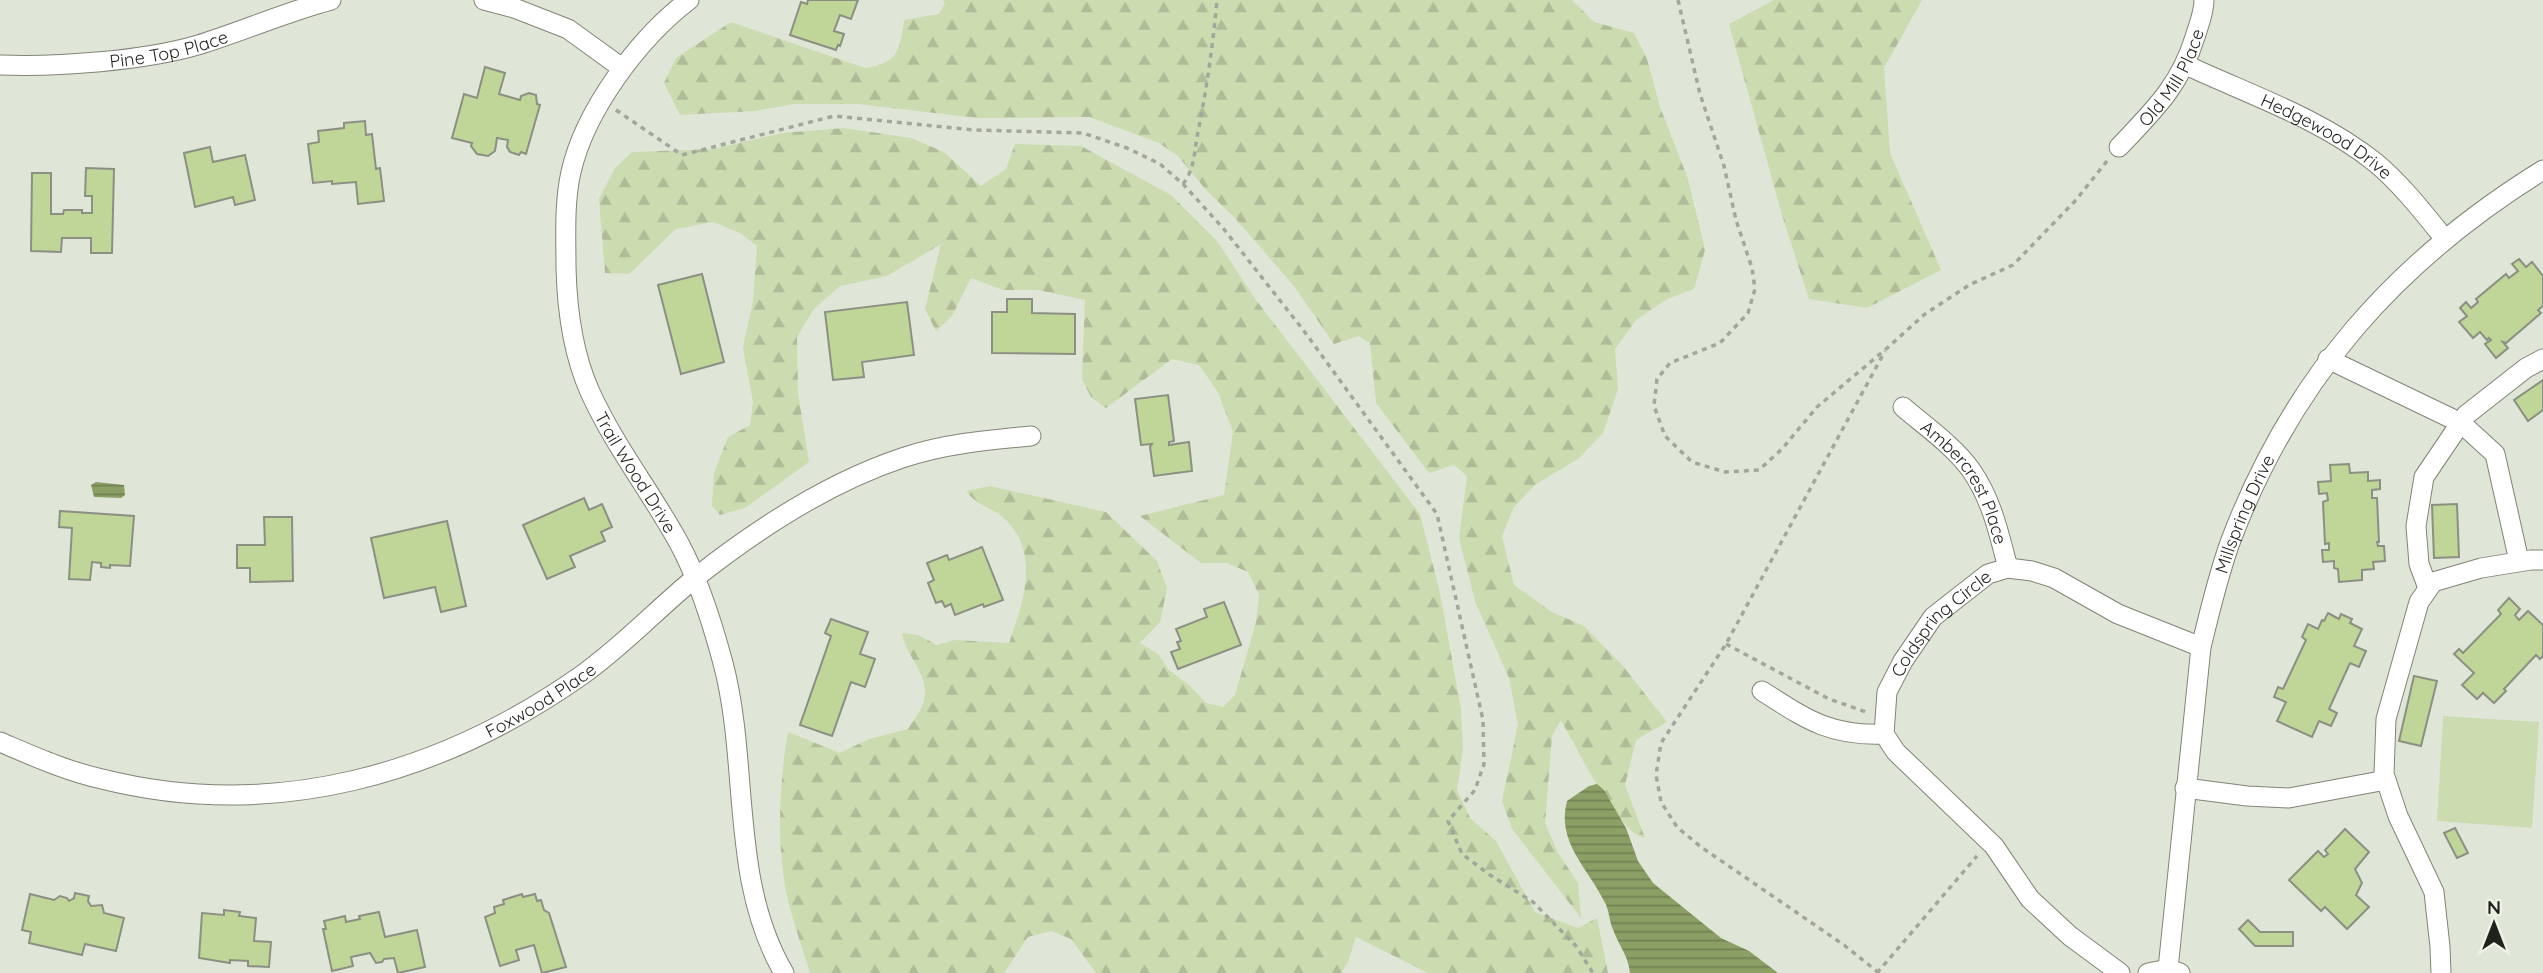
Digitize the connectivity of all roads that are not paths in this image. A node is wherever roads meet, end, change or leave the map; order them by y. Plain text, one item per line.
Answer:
1 (331, 0) edge
2 (484, 0) edge
3 (690, 0) edge
4 (2204, 0) edge
5 (0, 65) edge
6 (2186, 65) junction
7 (622, 68) junction
8 (2119, 148) road end
9 (2543, 170) edge
10 (2444, 238) junction
11 (2328, 359) junction
12 (2543, 359) edge
13 (1903, 407) dead end
14 (2461, 423) junction
15 (1031, 436) dead end
16 (2543, 560) edge
17 (2519, 561) junction
18 (2008, 568) junction
19 (695, 579) junction
20 (2428, 588) junction
21 (2201, 647) junction
22 (1762, 691) dead end
23 (1884, 725) junction
24 (0, 741) edge
25 (2386, 780) junction
26 (2185, 788) junction
27 (2165, 972) edge
28 (784, 973) edge
29 (2120, 973) edge
30 (2441, 973) edge

1 - 5 street, Pine Top Place
2 - 7 street
3 - 7 street, Trail Wood Drive
4 - 6 street, Old Mill Place
6 - 8 street, Old Mill Place
6 - 10 street, Hedgewood Drive
7 - 19 street, Trail Wood Drive
9 - 10 street, Millspring Drive
10 - 11 street, Millspring Drive
11 - 14 street
11 - 21 street, Millspring Drive
12 - 14 street
13 - 18 street, Ambercrest Place
14 - 17 street
14 - 20 street
15 - 19 street, Foxwood Place
16 - 17 street
17 - 20 street
18 - 21 street, Coldspring Circle
18 - 23 street, Coldspring Circle
19 - 24 street, Foxwood Place
19 - 28 street, Trail Wood Drive
20 - 25 street
21 - 26 street, Millspring Drive
22 - 23 street
23 - 29 street
25 - 26 street
25 - 30 street
26 - 27 street, Millspring Drive

